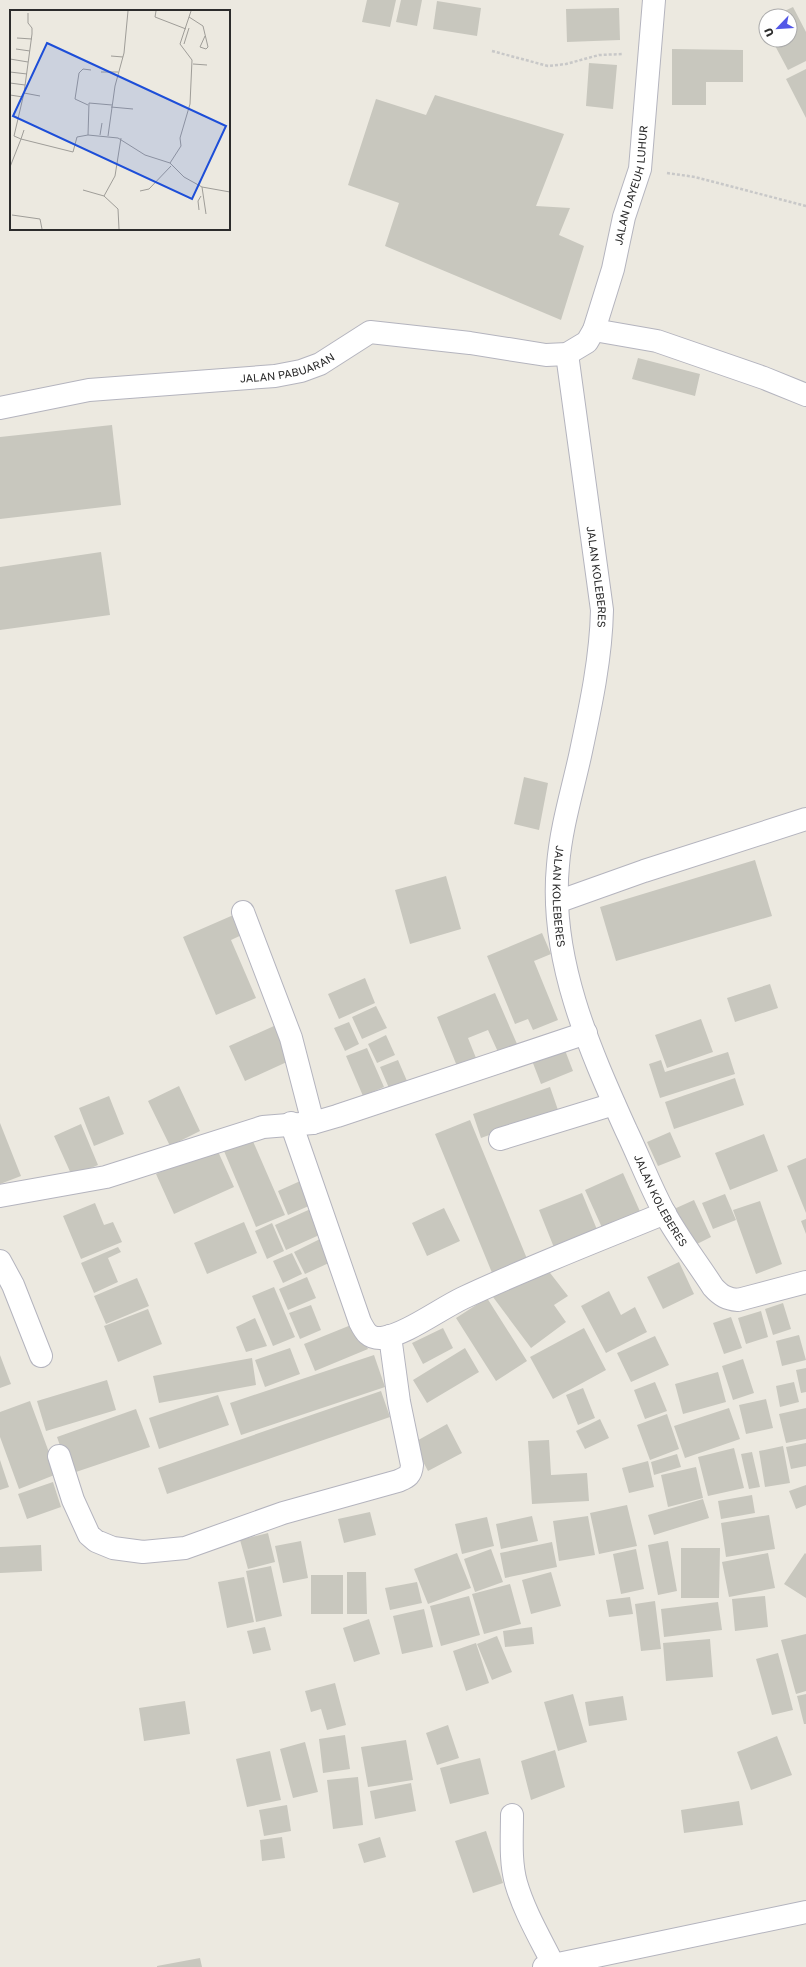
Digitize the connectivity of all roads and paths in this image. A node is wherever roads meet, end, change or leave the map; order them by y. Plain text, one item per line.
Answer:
1 (654, 0) edge
2 (492, 51) dead end
3 (649, 56) junction
4 (640, 169) junction
5 (806, 206) edge
6 (594, 330) junction
7 (567, 354) junction
8 (806, 395) edge
9 (0, 408) edge
10 (806, 819) edge
11 (557, 902) junction
12 (243, 912) dead end
13 (586, 1033) junction
14 (614, 1104) junction
15 (291, 1123) junction
16 (313, 1123) junction
17 (500, 1139) dead end
18 (0, 1196) edge
19 (665, 1213) junction
20 (0, 1261) edge
21 (806, 1282) edge
22 (390, 1336) junction
23 (42, 1356) dead end
24 (59, 1456) dead end
25 (512, 1815) dead end
26 (806, 1912) edge
27 (598, 1961) edge
28 (549, 1966) edge

1 - 3 street, JALAN DAYEUH LUHUR
2 - 3 path
3 - 4 street, JALAN DAYEUH LUHUR
4 - 5 path
4 - 6 street, JALAN DAYEUH LUHUR
6 - 7 street, JALAN DAYEUH LUHUR
6 - 8 street
7 - 9 street, JALAN PABUARAN
7 - 11 street, JALAN KOLEBERES
10 - 11 street
11 - 13 street, JALAN KOLEBERES
12 - 16 street
13 - 14 street, JALAN KOLEBERES
13 - 16 street
14 - 17 street
14 - 19 street, JALAN KOLEBERES
15 - 16 street
15 - 18 street
15 - 22 street
19 - 21 street, JALAN KOLEBERES
19 - 22 street
20 - 23 street
22 - 24 street
25 - 28 street
26 - 27 street
27 - 28 street

